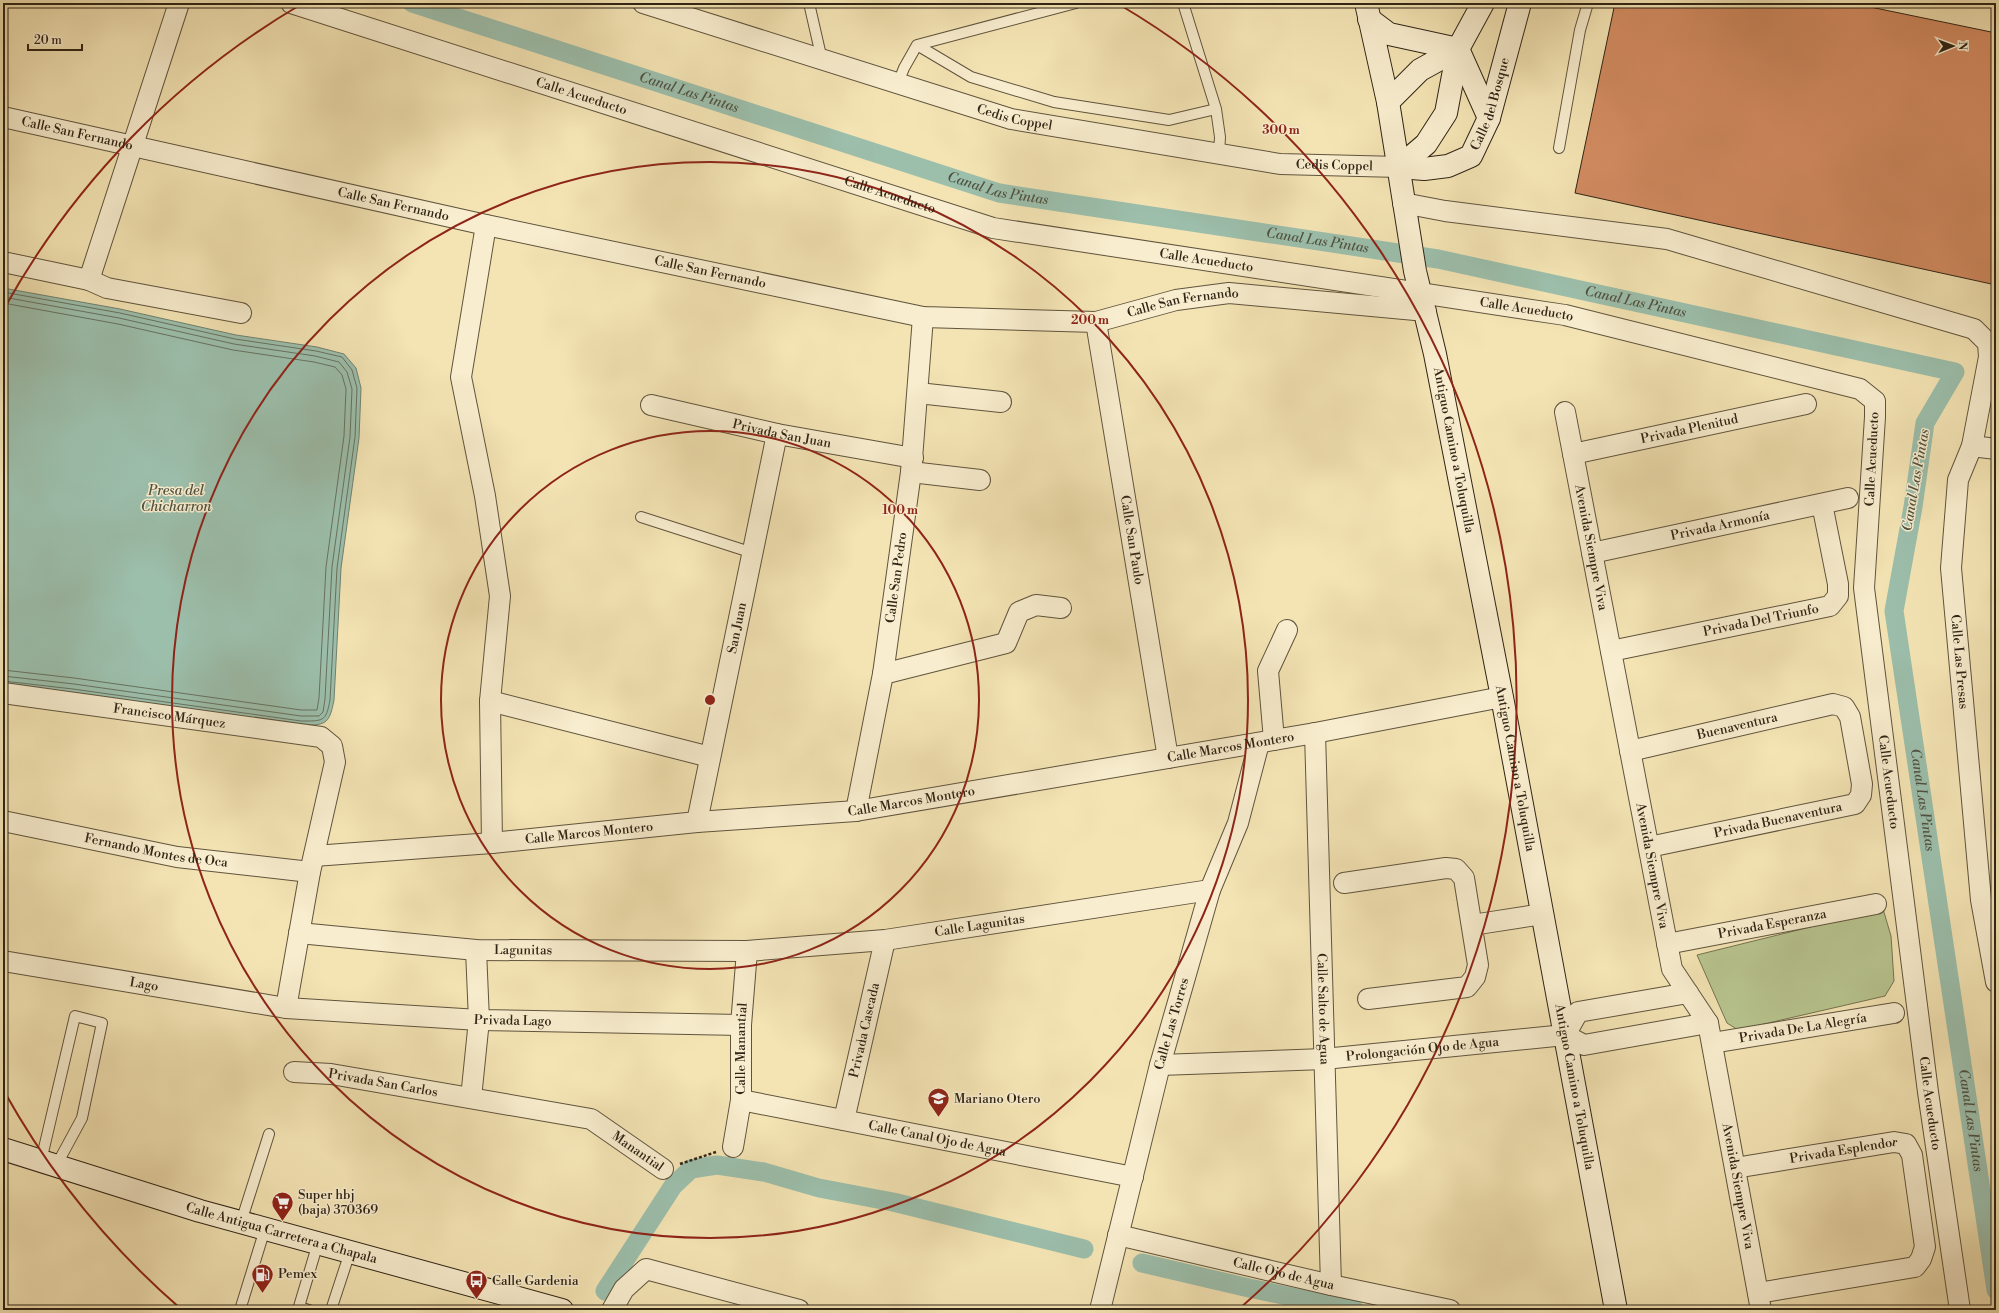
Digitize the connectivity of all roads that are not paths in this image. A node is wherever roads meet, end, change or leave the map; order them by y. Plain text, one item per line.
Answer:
1 (179, 3) edge
2 (291, 3) edge
3 (643, 3) edge
4 (809, 3) edge
5 (1076, 3) edge
6 (1183, 3) edge
7 (1483, 3) edge
8 (1520, 3) edge
9 (1588, 3) edge
10 (1367, 11) edge
11 (917, 45) junction
12 (1458, 49) junction
13 (822, 60) junction
14 (898, 84) junction
15 (1388, 102) junction
16 (1216, 109) junction
17 (3, 117) edge
18 (1489, 118) junction
19 (132, 144) junction
20 (1559, 148) dead end
21 (1219, 154) junction
22 (1399, 167) junction
23 (1403, 203) junction
24 (486, 225) junction
25 (3, 262) edge
26 (89, 280) junction
27 (1423, 302) junction
28 (241, 312) dead end
29 (923, 318) junction
30 (1096, 322) junction
31 (918, 393) junction
32 (1001, 402) dead end
33 (1806, 404) dead end
34 (651, 405) dead end
35 (1565, 412) dead end
36 (777, 434) junction
37 (1972, 446) junction
38 (1996, 449) edge
39 (1573, 454) junction
40 (912, 465) junction
41 (980, 480) dead end
42 (1848, 498) dead end
43 (1822, 504) junction
44 (641, 517) dead end
45 (753, 553) junction
46 (1592, 553) junction
47 (1061, 608) dead end
48 (1287, 630) dead end
49 (1611, 652) junction
50 (883, 674) junction
51 (3, 693) edge
52 (1502, 697) junction
53 (490, 701) junction
54 (1844, 707) joint
55 (1315, 733) junction
56 (1266, 741) junction
57 (1630, 751) junction
58 (710, 757) junction
59 (1168, 758) junction
60 (856, 811) junction
61 (3, 821) edge
62 (697, 822) junction
63 (492, 843) junction
64 (1649, 847) junction
65 (312, 864) junction
66 (1344, 883) dead end
67 (1210, 890) junction
68 (1876, 904) dead end
69 (1543, 914) junction
70 (1472, 924) junction
71 (299, 933) junction
72 (885, 940) junction
73 (1667, 944) junction
74 (476, 950) junction
75 (748, 951) junction
76 (3, 961) edge
77 (1996, 982) edge
78 (1688, 993) junction
79 (1368, 999) dead end
80 (286, 1008) junction
81 (1894, 1012) dead end
82 (479, 1020) junction
83 (1708, 1023) junction
84 (741, 1024) junction
85 (1565, 1034) junction
86 (1712, 1043) junction
87 (1324, 1059) junction
88 (1160, 1065) junction
89 (294, 1072) dead end
90 (471, 1098) junction
91 (741, 1100) junction
92 (591, 1119) joint
93 (844, 1120) junction
94 (269, 1134) dead end
95 (733, 1147) road end
96 (3, 1149) edge
97 (48, 1164) junction
98 (1735, 1168) junction
99 (663, 1169) road end
100 (1133, 1177) junction
101 (241, 1222) junction
102 (266, 1229) junction
103 (1118, 1235) junction
104 (318, 1243) junction
105 (350, 1252) junction
106 (1331, 1284) junction
107 (1760, 1301) edge
108 (518, 1304) edge
109 (298, 1309) edge
110 (240, 1310) edge
111 (309, 1310) edge
112 (331, 1310) edge
113 (562, 1310) edge
114 (612, 1310) edge
115 (800, 1310) edge
116 (1100, 1310) edge
117 (1450, 1310) edge
118 (1616, 1310) edge
119 (1960, 1310) edge

1 - 19 street
2 - 27 street, Calle Acueducto
3 - 13 street, Cedis Coppel
4 - 13 lane
5 - 11 lane
6 - 16 lane
7 - 12 street
8 - 18 street, Calle del Bosque
9 - 20 lane
10 - 12 street
10 - 15 street, Antiguo Camino a Toluquilla
11 - 14 lane
11 - 16 lane
12 - 15 street
12 - 18 street
12 - 22 street
13 - 14 street, Cedis Coppel
14 - 21 street, Cedis Coppel
15 - 22 street, Antiguo Camino a Toluquilla
16 - 21 lane
17 - 19 street, Calle San Fernando
18 - 22 street, Calle del Bosque
19 - 24 street, Calle San Fernando
19 - 26 street
21 - 22 street, Cedis Coppel
22 - 23 street, Antiguo Camino a Toluquilla
23 - 27 street, Antiguo Camino a Toluquilla
23 - 37 street, Calle Las Presas
24 - 29 street, Calle San Fernando
24 - 53 street
25 - 26 street
26 - 28 street
27 - 30 street, Calle San Fernando
27 - 52 street, Antiguo Camino a Toluquilla
27 - 119 street, Calle Acueducto
29 - 30 street, Calle San Fernando
29 - 31 street, Calle San Pedro
30 - 59 street, Calle San Paulo
31 - 32 street
31 - 40 street, Calle San Pedro
33 - 39 street, Privada Plenitud
34 - 36 street, Privada San Juan
35 - 39 street, Avenida Siempre Viva
36 - 40 street, Privada San Juan
36 - 45 street, San Juan
37 - 38 street
37 - 77 street, Calle Las Presas
39 - 46 street, Avenida Siempre Viva
40 - 41 street, Privada San Juan
40 - 50 street, Calle San Pedro
42 - 43 street, Privada Armonía
43 - 46 street, Privada Armonía
43 - 49 street, Privada Del Triunfo
44 - 45 lane
45 - 58 street, San Juan
46 - 49 street, Avenida Siempre Viva
47 - 50 street
48 - 56 street, Calle Las Torres
49 - 57 street, Avenida Siempre Viva
50 - 60 street, Calle San Pedro
51 - 65 street, Francisco Márquez
52 - 55 street, Calle Marcos Montero
52 - 69 street, Antiguo Camino a Toluquilla
53 - 58 street
53 - 63 street
54 - 57 street, Buenaventura
54 - 64 street, Privada Buenaventura
55 - 56 street, Calle Marcos Montero
55 - 87 street, Calle Salto de Agua
56 - 59 street, Calle Marcos Montero
56 - 67 street, Calle Las Torres
57 - 64 street, Avenida Siempre Viva
58 - 62 street, San Juan
59 - 60 street, Calle Marcos Montero
60 - 62 street, Calle Marcos Montero
61 - 65 street, Fernando Montes de Oca
62 - 63 street, Calle Marcos Montero
63 - 65 street, Calle Marcos Montero
64 - 73 street, Avenida Siempre Viva
65 - 71 street
66 - 70 street
67 - 72 street, Calle Lagunitas
67 - 88 street, Calle Las Torres
68 - 73 street, Privada Esperanza
69 - 70 street
69 - 85 street, Antiguo Camino a Toluquilla
70 - 79 street
71 - 74 street, Lagunitas
71 - 80 street
72 - 75 street, Calle Lagunitas
72 - 93 street, Privada Cascada
73 - 78 street, Avenida Siempre Viva
74 - 75 street, Lagunitas
74 - 82 street
75 - 84 street, Calle Manantial
76 - 80 street, Lago
78 - 83 street, Avenida Siempre Viva
78 - 85 street
80 - 82 street, Privada Lago
81 - 86 street, Privada De La Alegría
82 - 84 street, Privada Lago
82 - 90 street
83 - 85 street
83 - 86 street, Avenida Siempre Viva
84 - 91 street, Calle Manantial
85 - 87 street, Prolongación Ojo de Agua
85 - 118 street, Antiguo Camino a Toluquilla
86 - 98 street, Avenida Siempre Viva
87 - 88 street, Prolongación Ojo de Agua
87 - 106 street, Calle Salto de Agua
88 - 100 street, Calle Las Torres
89 - 90 street, Privada San Carlos
90 - 92 street, Privada San Carlos
91 - 93 street, Calle Canal Ojo de Agua
91 - 95 street, Calle Manantial
92 - 99 street, Manantial
93 - 100 street, Calle Canal Ojo de Agua
94 - 101 lane
96 - 97 street, Calle Antigua Carretera a Chapala
97 - 97 lane
97 - 101 street, Calle Antigua Carretera a Chapala
98 - 107 street, Avenida Siempre Viva
98 - 107 street, Privada Esplendor
100 - 103 street, Calle Las Torres
101 - 102 street, Calle Antigua Carretera a Chapala
102 - 104 street, Calle Antigua Carretera a Chapala
102 - 110 lane
103 - 106 street, Calle Ojo de Agua
103 - 116 street, Calle Las Torres
104 - 105 street, Calle Antigua Carretera a Chapala
104 - 109 lane
105 - 108 street, Calle Antigua Carretera a Chapala
105 - 112 lane
106 - 117 street, Calle Ojo de Agua
108 - 113 street, Calle Antigua Carretera a Chapala
109 - 111 lane
114 - 115 street

